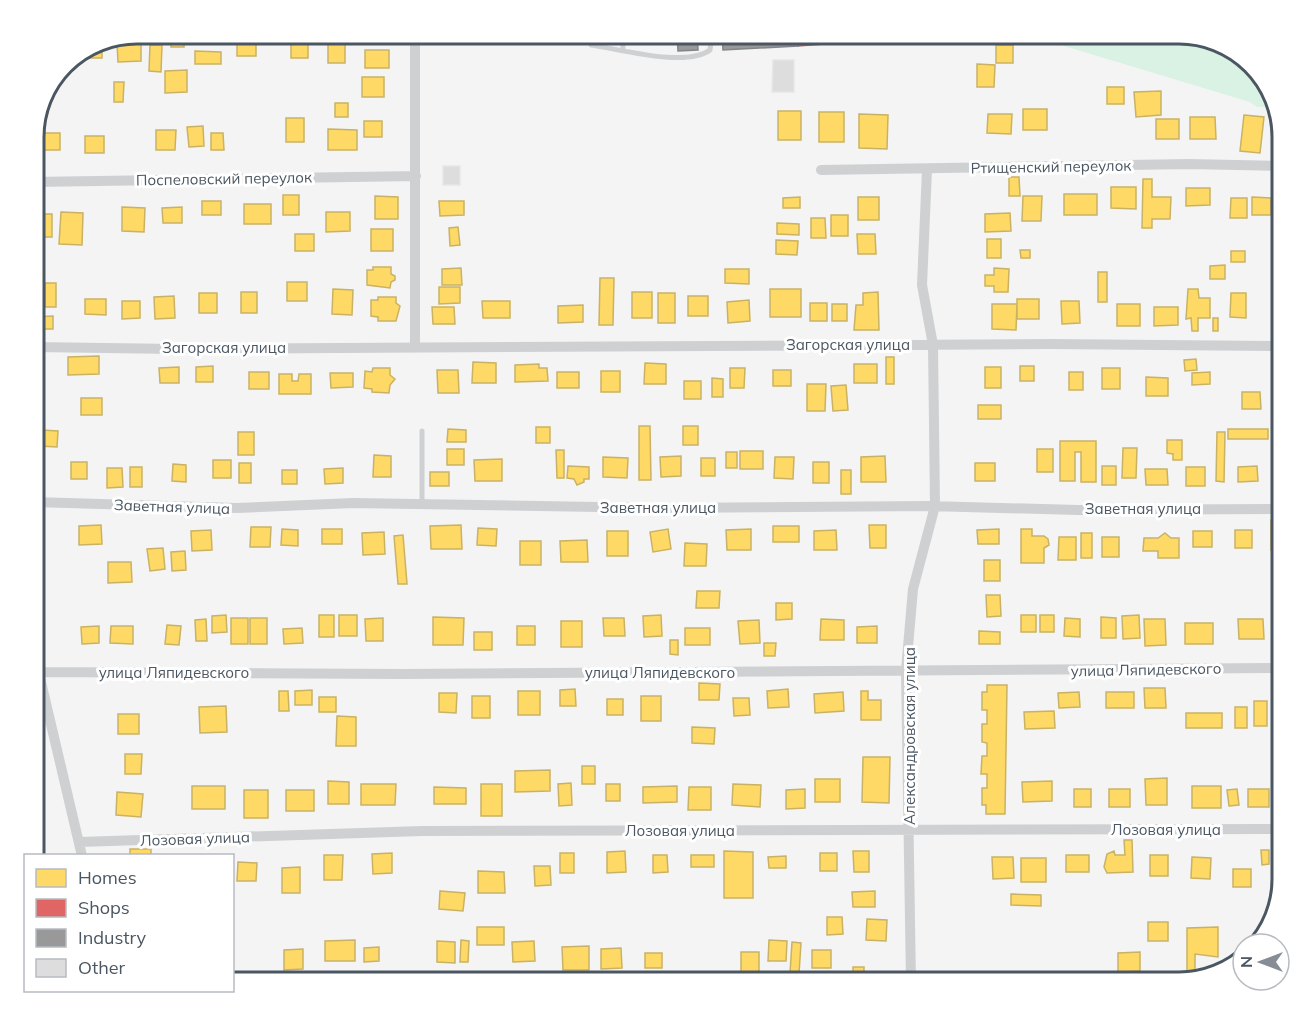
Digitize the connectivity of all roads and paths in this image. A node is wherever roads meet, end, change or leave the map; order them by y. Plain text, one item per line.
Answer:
1 (416, 44) edge
2 (591, 44) edge
3 (623, 44) edge
4 (711, 44) edge
5 (623, 50) junction
6 (1272, 166) edge
7 (820, 170) dead end
8 (927, 170) junction
9 (416, 176) junction
10 (44, 182) edge
11 (933, 345) junction
12 (415, 346) junction
13 (1272, 346) edge
14 (44, 347) edge
15 (422, 431) dead end
16 (44, 502) edge
17 (422, 506) junction
18 (935, 506) junction
19 (1272, 508) edge
20 (1272, 668) edge
21 (906, 670) junction
22 (44, 672) edge
23 (44, 693) edge
24 (1272, 829) edge
25 (910, 831) junction
26 (79, 842) junction
27 (82, 854) edge
28 (911, 973) edge

1 - 9 street
2 - 5 lane
3 - 5 lane
4 - 5 lane
6 - 8 street, Ртищенский переулок
7 - 8 street, Ртищенский переулок
8 - 11 street, Александровская улица
9 - 10 street, Поспеловский переулок
9 - 12 street
11 - 12 street, Загорская улица
11 - 13 street, Загорская улица
11 - 18 street, Александровская улица
12 - 14 street, Загорская улица
15 - 17 lane
16 - 17 street, Заветная улица
17 - 18 street, Заветная улица
18 - 19 street, Заветная улица
18 - 21 street, Александровская улица
20 - 21 street, улица Ляпидевского
21 - 22 street, улица Ляпидевского
21 - 25 street, Александровская улица
23 - 26 street
24 - 25 street, Лозовая улица
25 - 26 street, Лозовая улица
25 - 28 street, Александровская улица
26 - 27 street

